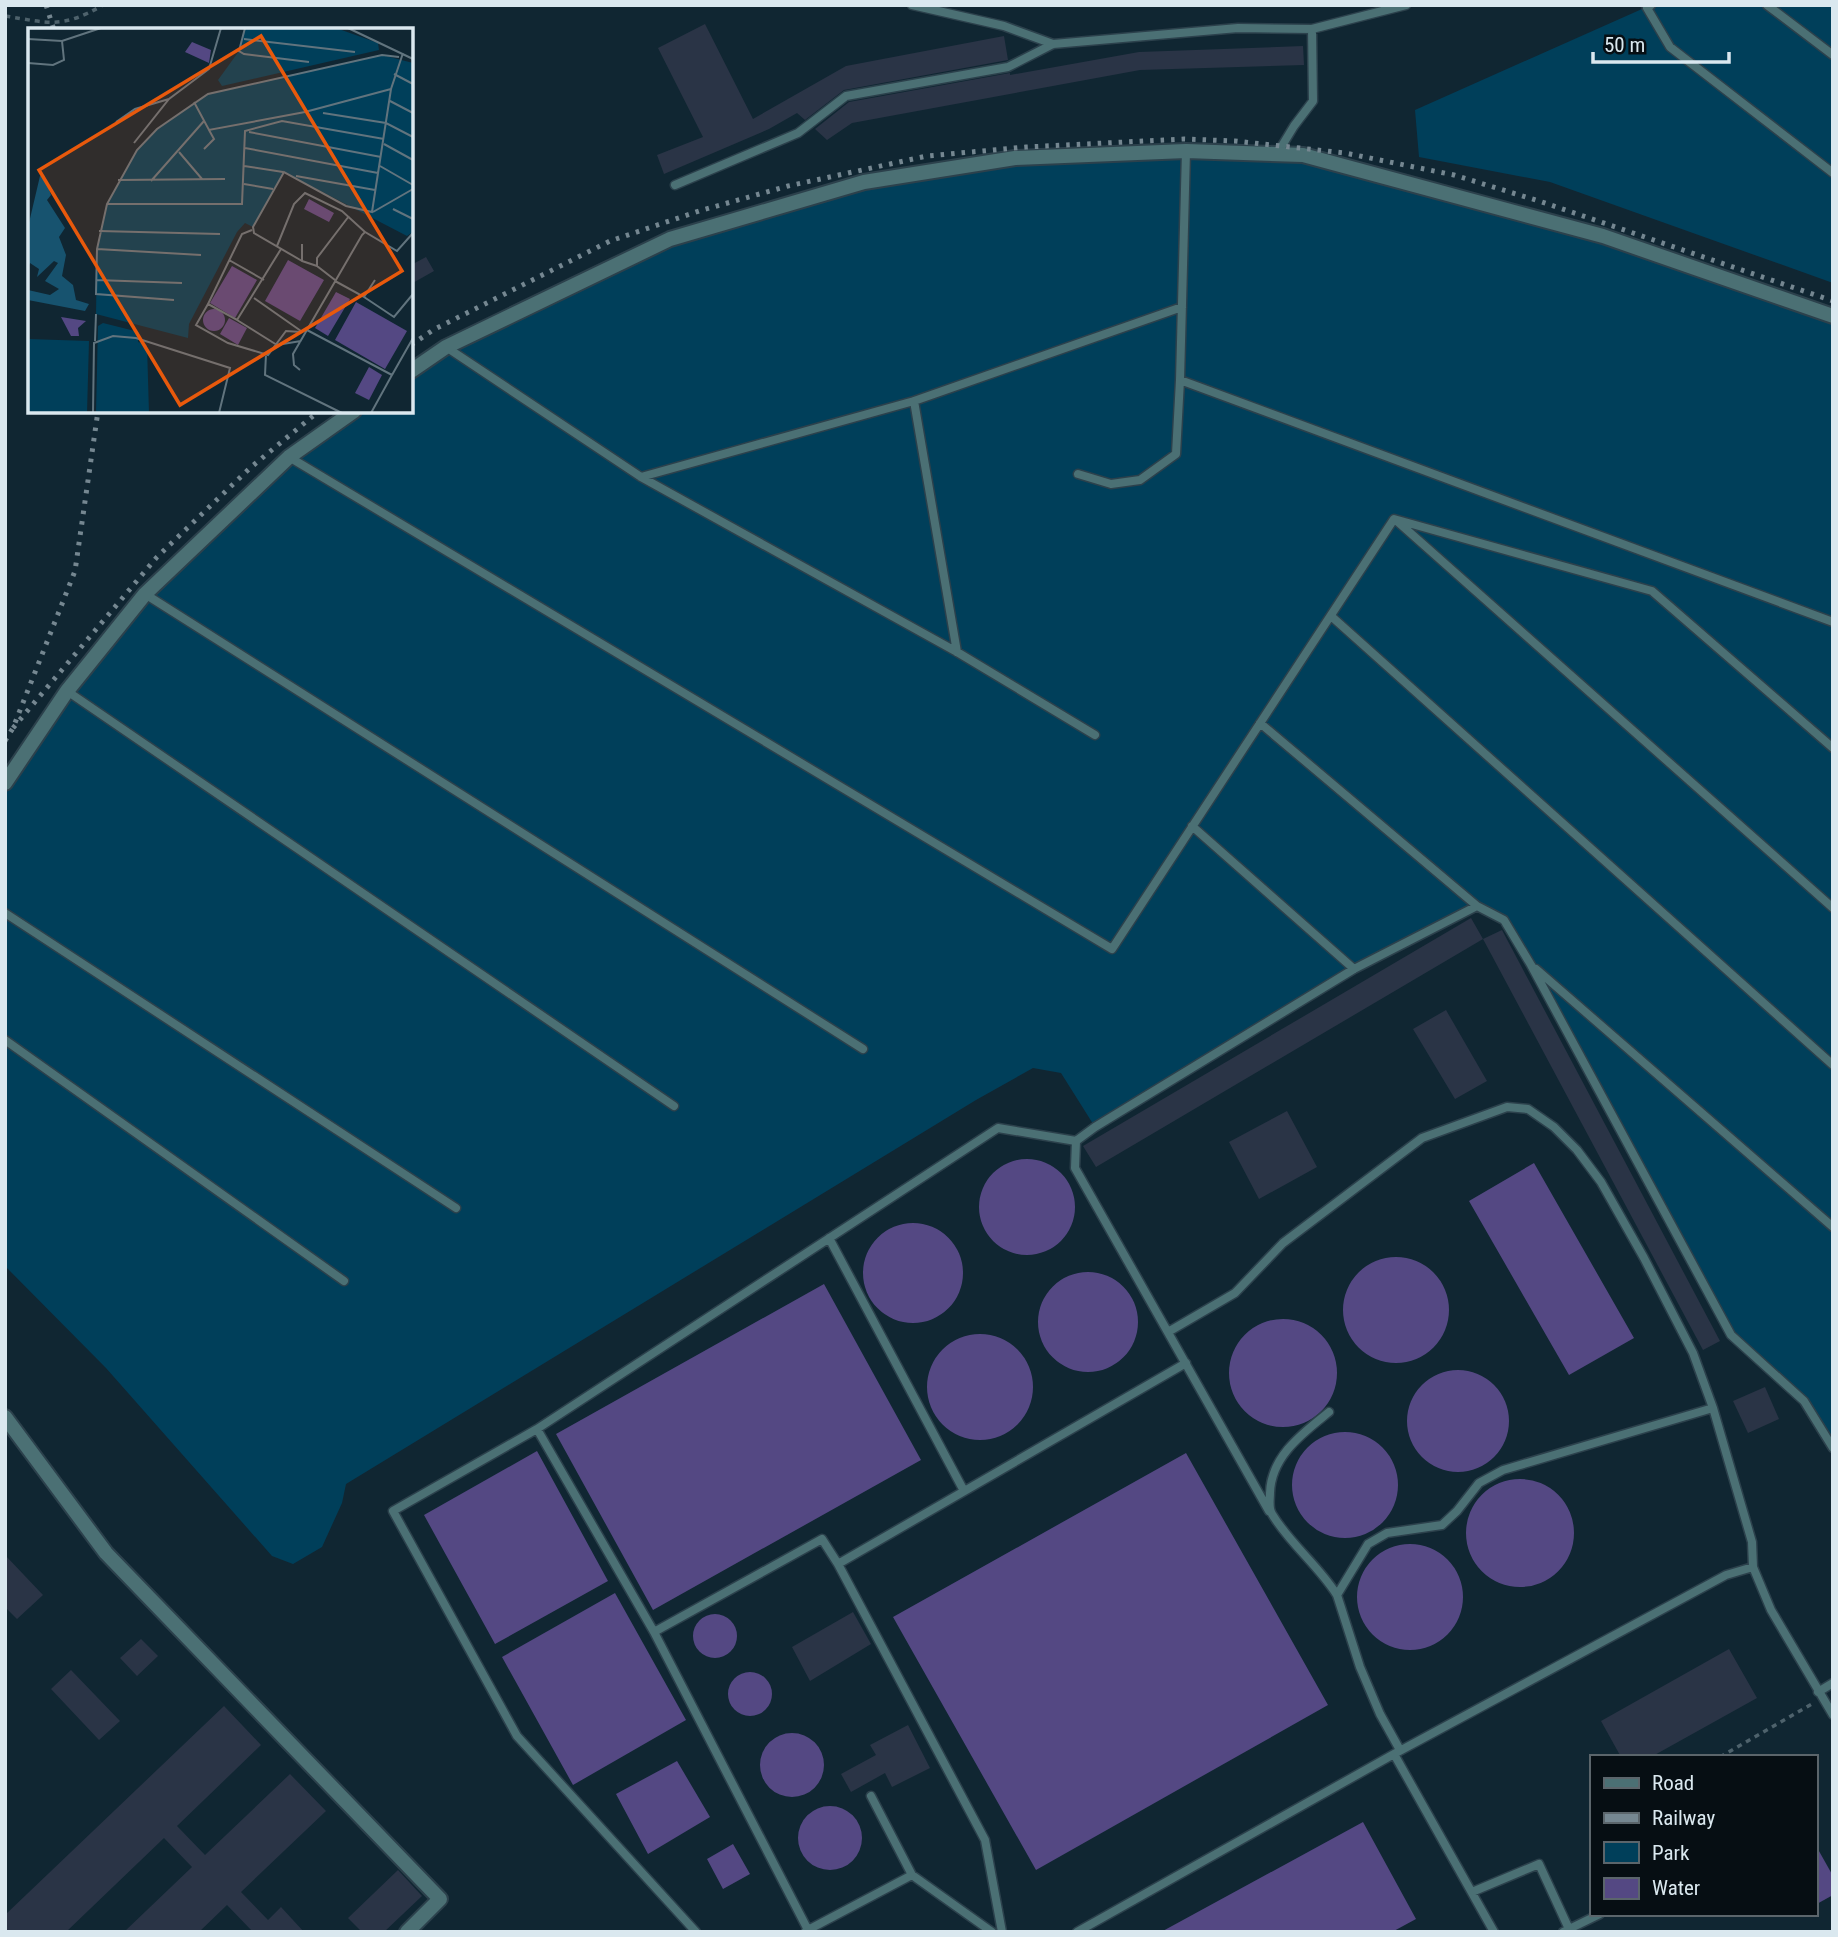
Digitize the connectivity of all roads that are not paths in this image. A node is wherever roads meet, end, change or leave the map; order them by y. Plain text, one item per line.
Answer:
1 (912, 5) edge
2 (1406, 5) edge
3 (1651, 5) edge
4 (1767, 5) edge
5 (1312, 29) junction
6 (1053, 44) junction
7 (1833, 55) edge
8 (1186, 151) junction
9 (1277, 155) junction
10 (1833, 173) edge
11 (675, 185) dead end
12 (1182, 307) junction
13 (1833, 316) edge
14 (446, 347) junction
15 (413, 370) edge
16 (1181, 380) junction
17 (914, 401) junction
18 (351, 413) edge
19 (289, 457) junction
20 (1078, 474) dead end
21 (641, 477) junction
22 (1395, 519) junction
23 (145, 594) junction
24 (1331, 615) junction
25 (1833, 622) edge
26 (957, 652) junction
27 (66, 691) junction
28 (1260, 723) junction
29 (1095, 735) dead end
30 (1833, 748) edge
31 (5, 783) edge
32 (1192, 826) junction
33 (1477, 906) junction
34 (1833, 908) edge
35 (5, 913) edge
36 (1531, 965) junction
37 (1354, 969) junction
38 (5, 1040) edge
39 (863, 1049) dead end
40 (1833, 1065) edge
41 (674, 1106) dead end
42 (1076, 1141) junction
43 (456, 1208) dead end
44 (1833, 1227) edge
45 (830, 1238) junction
46 (344, 1281) dead end
47 (1168, 1332) junction
48 (1186, 1363) junction
49 (1713, 1408) junction
50 (1329, 1412) dead end
51 (5, 1417) edge
52 (537, 1429) junction
53 (1833, 1448) edge
54 (964, 1491) junction
55 (1269, 1511) junction
56 (838, 1564) junction
57 (1754, 1567) junction
58 (1337, 1594) junction
59 (654, 1632) junction
60 (1833, 1682) edge
61 (1821, 1695) junction
62 (1833, 1715) edge
63 (1397, 1752) junction
64 (871, 1796) dead end
65 (912, 1875) junction
66 (1472, 1892) junction
67 (1596, 1916) edge
68 (1566, 1930) edge
69 (808, 1931) edge
70 (407, 1932) edge
71 (696, 1932) edge
72 (992, 1932) edge
73 (1002, 1932) edge
74 (1077, 1932) edge
75 (1494, 1932) edge

1 - 6 lane
2 - 5 lane
3 - 10 lane
4 - 7 lane
5 - 6 lane
5 - 9 lane
6 - 11 lane
8 - 9 street
8 - 12 lane
8 - 14 street
9 - 13 street
12 - 16 lane
12 - 17 lane
14 - 15 street
14 - 21 lane
16 - 20 lane
16 - 25 lane
17 - 21 lane
17 - 26 lane
18 - 19 street
19 - 23 street
19 - 32 lane
21 - 26 lane
22 - 24 lane
22 - 30 lane
22 - 34 lane
23 - 27 street
23 - 39 lane
24 - 28 lane
24 - 40 lane
26 - 29 lane
27 - 31 street
27 - 41 lane
28 - 32 lane
28 - 33 lane
32 - 37 lane
33 - 36 lane
33 - 37 lane
35 - 43 lane
36 - 44 lane
36 - 53 lane
37 - 42 lane
38 - 46 lane
42 - 45 lane
42 - 47 lane
45 - 52 lane
45 - 54 lane
47 - 48 lane
47 - 49 lane
48 - 54 lane
48 - 55 lane
49 - 57 lane
49 - 58 lane
50 - 55 lane
51 - 70 street
52 - 59 lane
52 - 71 lane
54 - 56 lane
55 - 58 lane
56 - 59 lane
56 - 73 lane
57 - 61 lane
57 - 63 lane
58 - 63 lane
59 - 69 lane
60 - 61 lane
61 - 62 lane
63 - 66 lane
63 - 74 lane
64 - 65 lane
65 - 69 lane
65 - 72 lane
66 - 68 lane
66 - 75 lane
67 - 68 lane

